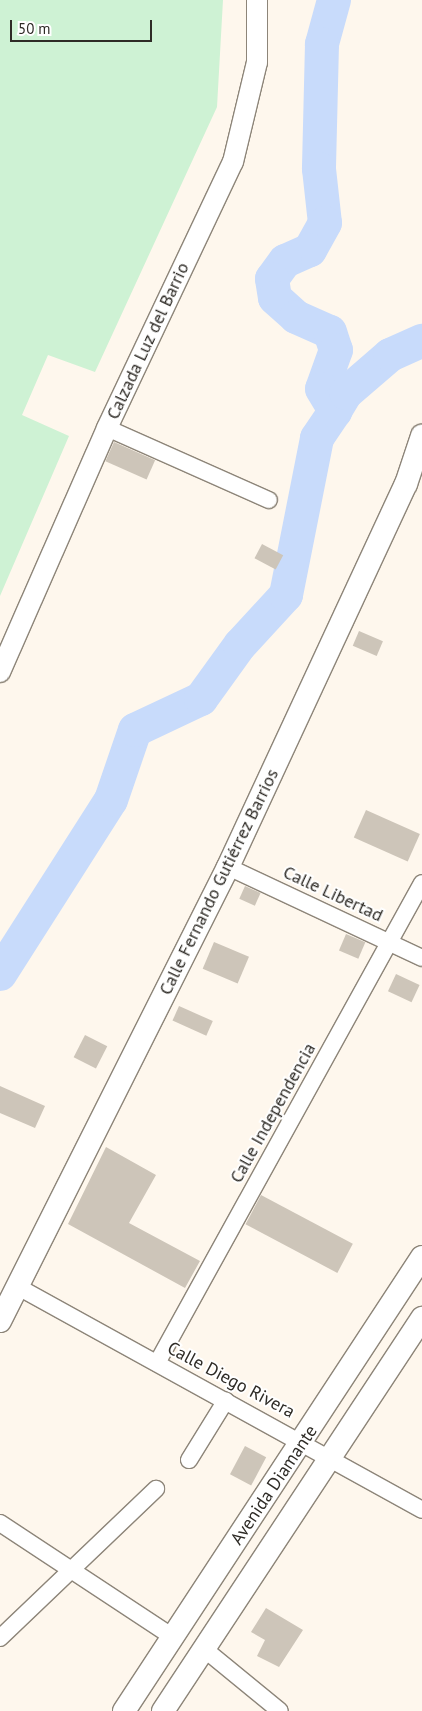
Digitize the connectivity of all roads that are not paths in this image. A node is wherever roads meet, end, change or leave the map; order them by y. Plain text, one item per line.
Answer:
1 (257, 0) edge
2 (107, 428) junction
3 (422, 436) edge
4 (268, 500) dead end
5 (1, 665) edge
6 (228, 867) junction
7 (422, 883) edge
8 (390, 943) junction
9 (422, 958) edge
10 (422, 1256) edge
11 (20, 1288) junction
12 (422, 1318) edge
13 (0, 1321) edge
14 (158, 1363) junction
15 (226, 1400) junction
16 (304, 1441) junction
17 (333, 1459) junction
18 (189, 1460) dead end
19 (156, 1489) dead end
20 (422, 1510) edge
21 (0, 1523) edge
22 (70, 1570) junction
23 (173, 1637) junction
24 (0, 1638) edge
25 (203, 1648) junction
26 (124, 1711) edge
27 (163, 1711) edge
28 (280, 1711) edge

1 - 2 street, Calzada Luz del Barrio
2 - 4 street
2 - 5 street, Calzada Luz del Barrio
3 - 6 main road, Calle Fernando Gutiérrez Barrios
6 - 8 street, Calle Libertad
6 - 11 main road, Calle Fernando Gutiérrez Barrios
7 - 8 street, Calle Independencia
8 - 9 street, Calle Libertad
8 - 14 street, Calle Independencia
10 - 16 main road, Avenida Diamante
11 - 13 main road, Calle Fernando Gutiérrez Barrios
11 - 14 street, Calle Diego Rivera
12 - 17 main road, Avenida Diamante
14 - 15 street, Calle Diego Rivera
15 - 16 street, Calle Diego Rivera
15 - 18 street
16 - 17 street, Calle Diego Rivera
16 - 23 main road, Avenida Diamante
17 - 20 street, Calle Diego Rivera
17 - 25 main road, Avenida Diamante
19 - 22 street
21 - 22 street
22 - 23 street
22 - 24 street
23 - 26 main road, Avenida Diamante
25 - 27 main road, Avenida Diamante
25 - 28 street

